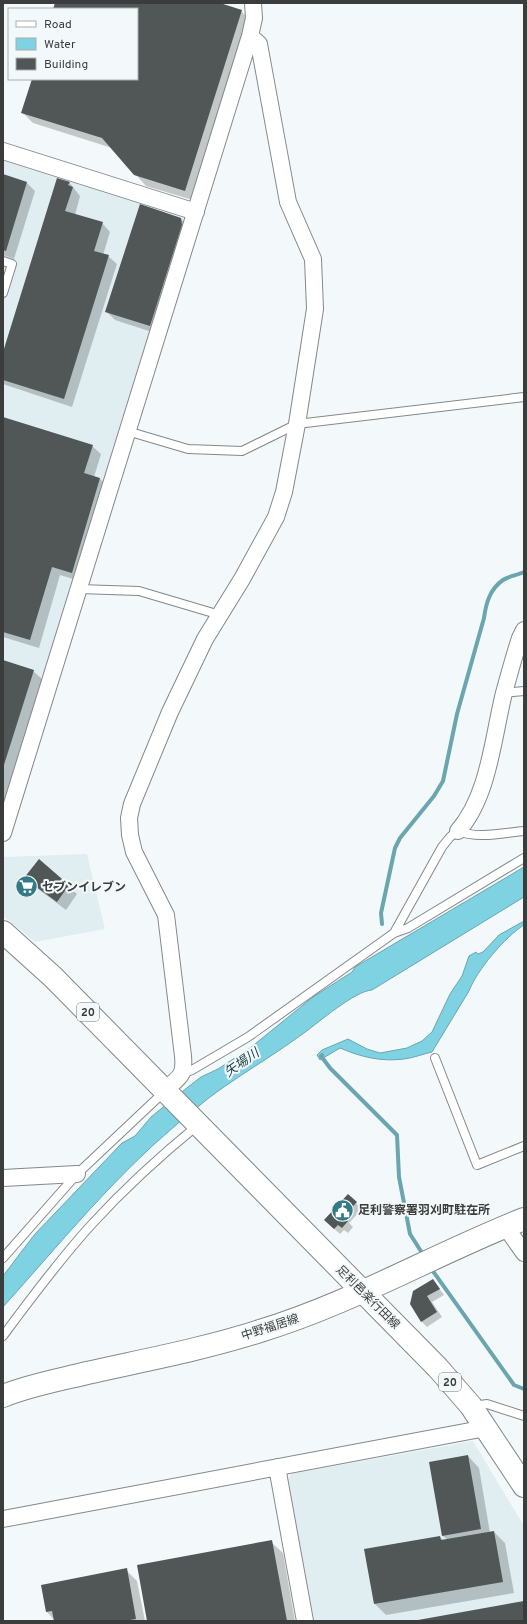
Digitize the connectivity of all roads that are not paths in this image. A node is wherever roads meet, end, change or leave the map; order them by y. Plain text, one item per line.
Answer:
1 (253, 3) edge
2 (250, 36) junction
3 (3, 151) edge
4 (196, 212) junction
5 (3, 261) edge
6 (3, 293) edge
7 (524, 397) edge
8 (297, 424) junction
9 (127, 431) junction
10 (79, 589) junction
11 (220, 615) junction
12 (524, 630) edge
13 (524, 691) edge
14 (504, 693) junction
15 (458, 831) junction
16 (524, 831) edge
17 (3, 833) edge
18 (524, 858) edge
19 (3, 932) edge
20 (394, 933) junction
21 (435, 1058) dead end
22 (183, 1074) junction
23 (167, 1092) junction
24 (197, 1123) junction
25 (524, 1146) edge
26 (77, 1174) junction
27 (3, 1178) edge
28 (514, 1222) edge
29 (524, 1253) edge
30 (3, 1258) edge
31 (362, 1291) junction
32 (3, 1336) edge
33 (3, 1396) edge
34 (471, 1406) junction
35 (524, 1416) edge
36 (486, 1428) junction
37 (277, 1467) junction
38 (524, 1486) edge
39 (3, 1519) edge
40 (305, 1621) edge

1 - 2 street
2 - 4 street
2 - 8 street
3 - 4 street
4 - 9 street
5 - 6 lane
7 - 8 lane
8 - 9 lane
8 - 11 street
9 - 10 street
10 - 11 lane
10 - 17 street
11 - 22 street
12 - 14 street
13 - 14 lane
14 - 15 street
15 - 16 lane
15 - 20 lane
18 - 20 lane
19 - 23 main road, 20
20 - 22 lane
21 - 25 lane
22 - 23 street
23 - 24 main road, 20
23 - 26 lane
24 - 31 main road, 足利邑楽行田線 / 20
24 - 32 lane
26 - 27 street
26 - 30 lane
28 - 29 street
28 - 31 main road, 中野福居線
31 - 33 main road, 中野福居線
31 - 34 main road, 足利邑楽行田線 / 20
34 - 35 lane
34 - 36 main road, 足利邑楽行田線 / 20
36 - 37 street
36 - 38 main road, 足利邑楽行田線 / 20
37 - 39 street
37 - 40 street

